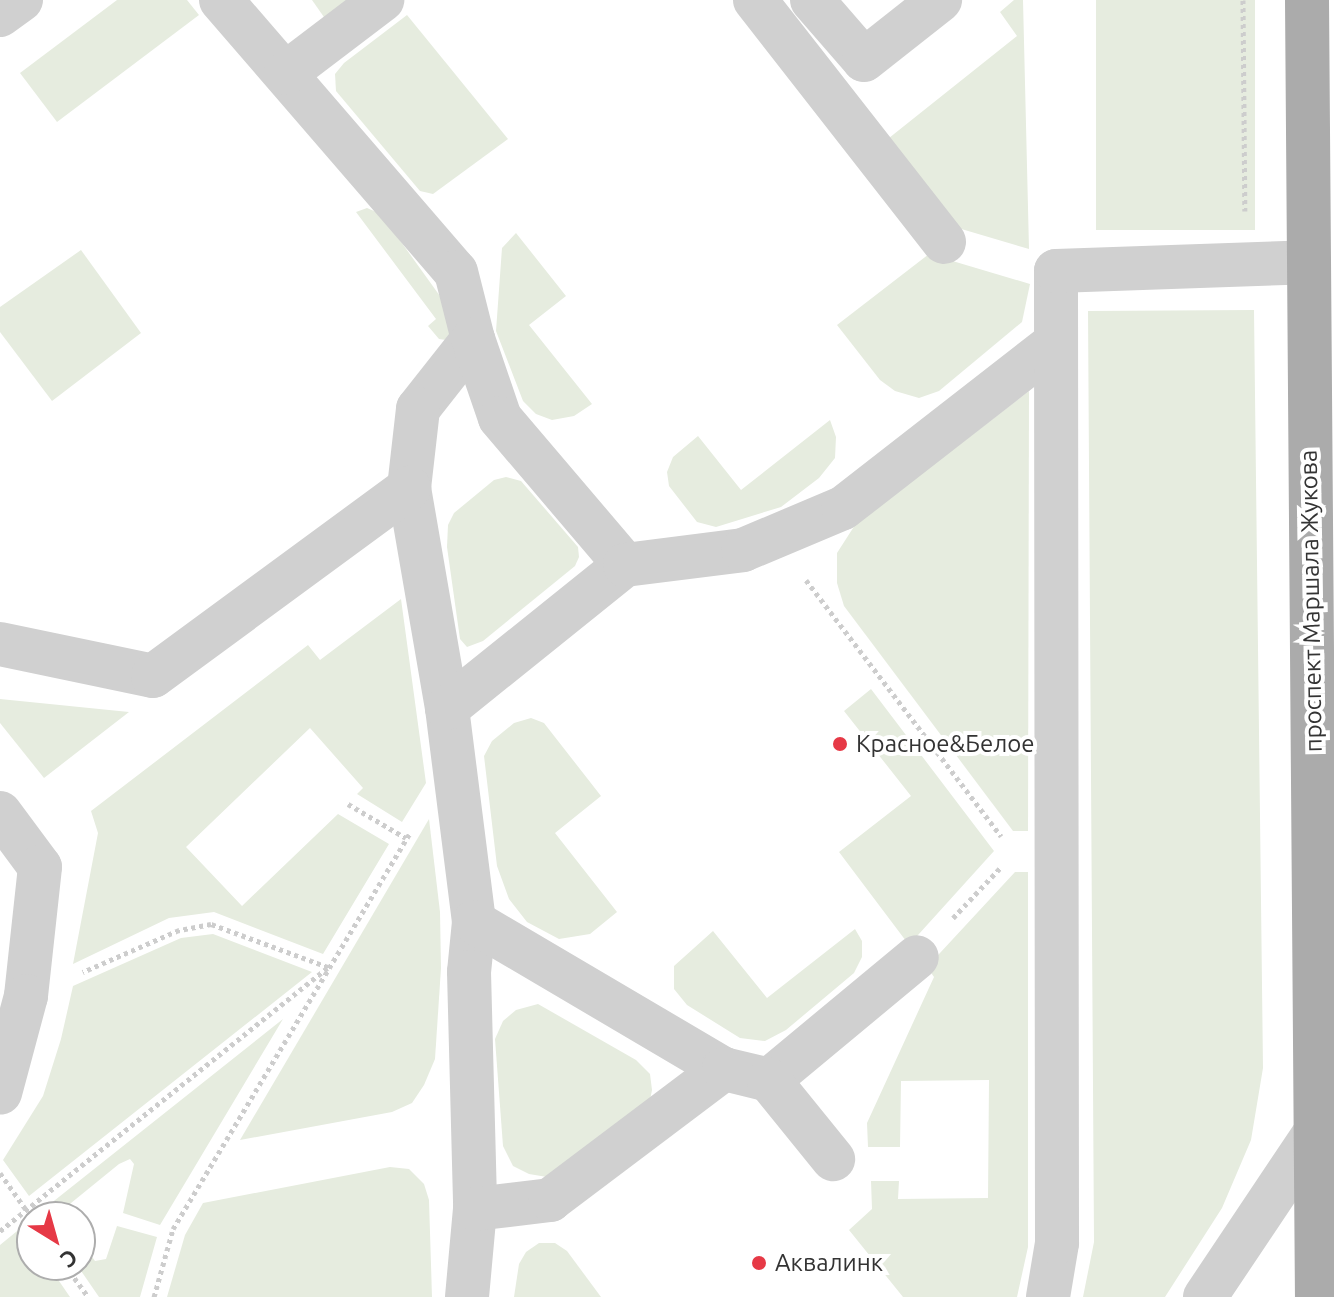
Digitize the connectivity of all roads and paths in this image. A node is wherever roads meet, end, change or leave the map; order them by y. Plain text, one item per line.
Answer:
1 (21, 0) edge
2 (221, 0) edge
3 (382, 0) edge
4 (755, 0) edge
5 (812, 0) edge
6 (940, 0) edge
7 (1243, 0) edge
8 (1307, 0) edge
9 (0, 15) edge
10 (286, 73) junction
11 (944, 242) dead end
12 (1308, 262) junction
13 (1245, 264) junction
14 (473, 339) junction
15 (1054, 344) junction
16 (409, 488) junction
17 (773, 537) junction
18 (625, 565) junction
19 (0, 644) edge
20 (447, 708) junction
21 (453, 759) junction
22 (348, 804) dead end
23 (0, 813) edge
24 (406, 838) junction
25 (1058, 849) junction
26 (1014, 853) junction
27 (474, 922) junction
28 (917, 957) joint
29 (328, 967) junction
30 (71, 977) dead end
31 (724, 1069) junction
32 (769, 1080) junction
33 (0, 1093) edge
34 (1317, 1130) junction
35 (833, 1159) dead end
36 (0, 1173) edge
37 (20, 1201) edge
38 (37, 1201) edge
39 (475, 1209) junction
40 (16, 1218) edge
41 (0, 1231) edge
42 (154, 1297) edge
43 (467, 1297) edge
44 (1048, 1297) edge
45 (1205, 1297) edge
46 (1317, 1297) edge

1 - 9 street
2 - 10 street
3 - 10 street
4 - 11 street
5 - 6 street
7 - 13 path
8 - 12 main road, проспект Маршала Жукова
10 - 14 street
12 - 13 street
12 - 34 main road, проспект Маршала Жукова
13 - 15 street
14 - 16 street
14 - 18 street
15 - 17 street
15 - 25 street
16 - 19 street
16 - 20 street
17 - 18 street
17 - 26 path
18 - 20 street
20 - 21 street
21 - 24 path
21 - 27 street
22 - 24 path
23 - 33 street
24 - 29 path
25 - 26 path
25 - 44 street
26 - 28 path
27 - 31 street
27 - 39 street
28 - 32 street
29 - 30 path
29 - 38 path
29 - 42 path
31 - 32 street
31 - 39 street
32 - 35 street
34 - 45 street
34 - 46 main road, проспект Маршала Жукова
36 - 37 path
39 - 43 street
40 - 41 path

